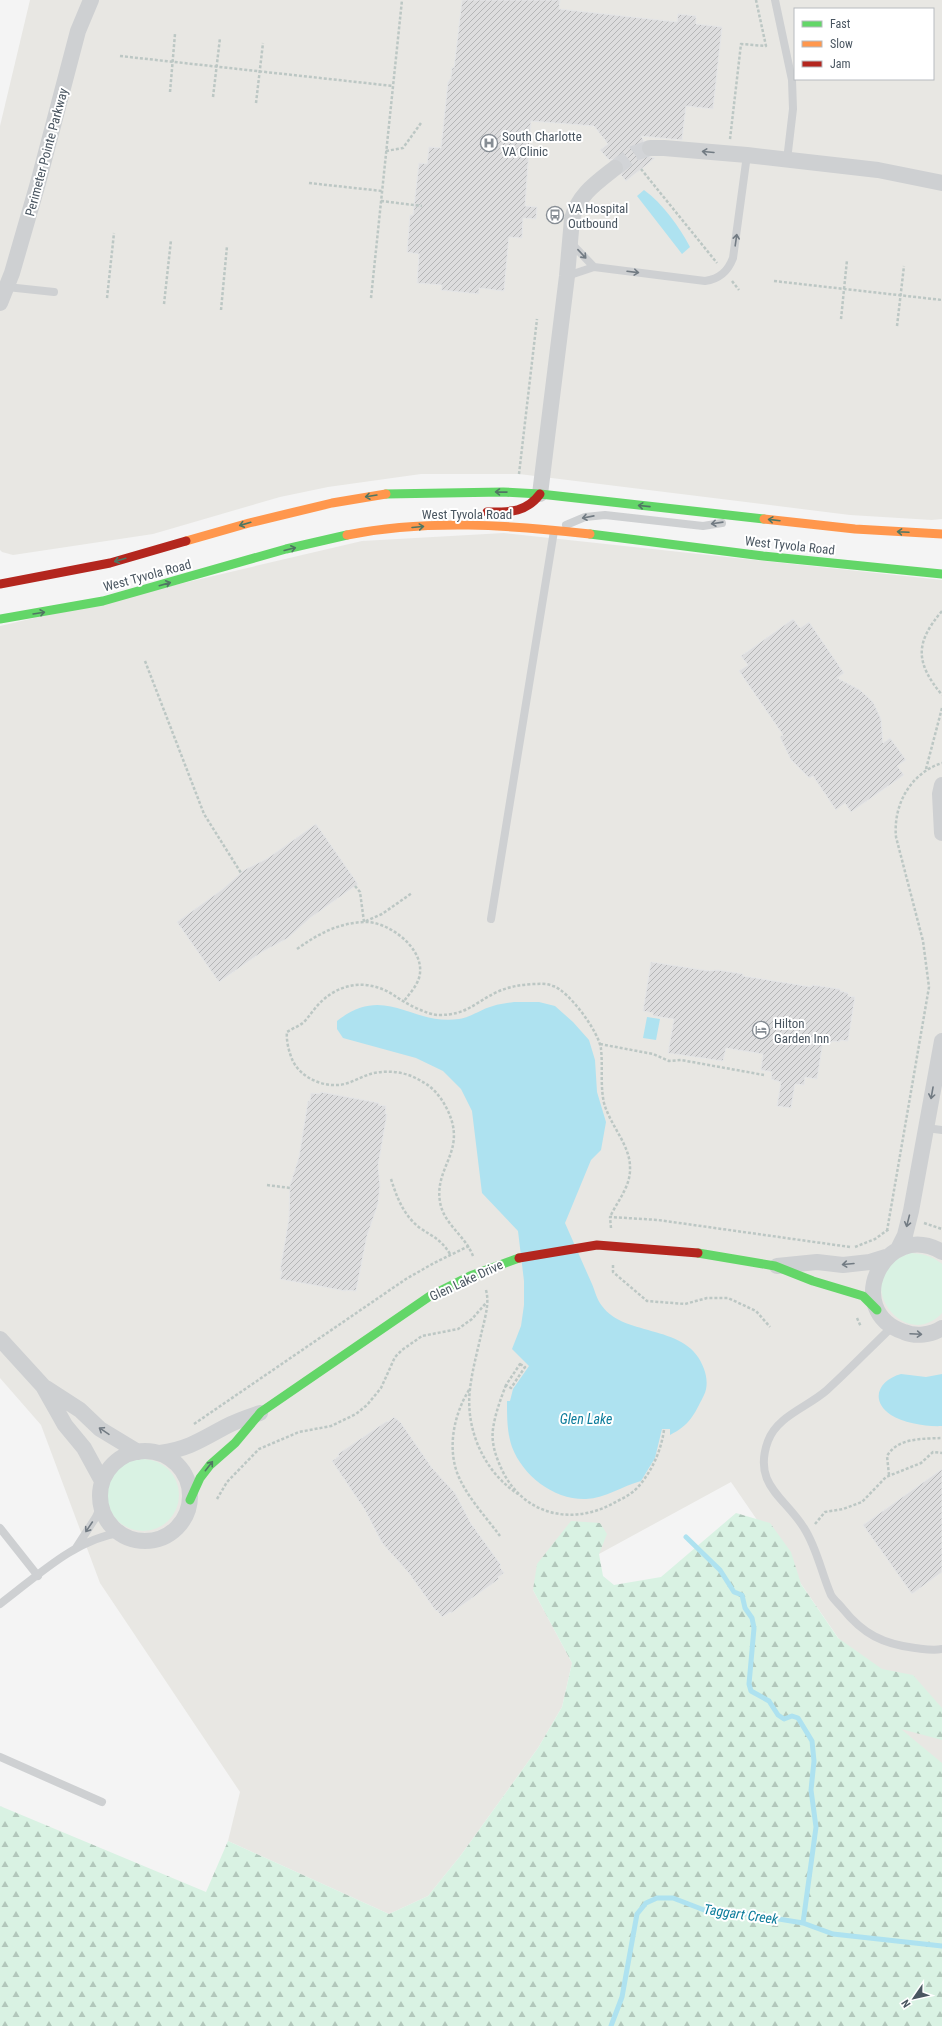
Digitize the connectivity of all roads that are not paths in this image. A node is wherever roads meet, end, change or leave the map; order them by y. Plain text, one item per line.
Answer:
1 (91, 0) edge
2 (775, 0) edge
3 (650, 148) tunnel mouth
4 (747, 155) junction
5 (787, 160) junction
6 (615, 168) tunnel mouth
7 (942, 183) edge
8 (570, 242) junction
9 (594, 267) junction
10 (567, 276) junction
11 (7, 287) junction
12 (54, 292) dead end
13 (0, 303) edge
14 (540, 494) junction
15 (476, 512) dead end
16 (417, 516) dead end
17 (756, 518) junction
18 (386, 530) junction
19 (554, 530) junction
20 (940, 533) edge
21 (924, 572) junction
22 (942, 574) edge
23 (942, 581) edge
24 (0, 584) edge
25 (0, 619) edge
26 (942, 785) edge
27 (942, 833) edge
28 (490, 919) dead end
29 (942, 1041) edge
30 (926, 1128) junction
31 (942, 1130) edge
32 (942, 1252) edge
33 (892, 1253) junction
34 (775, 1266) junction
35 (877, 1310) junction
36 (892, 1327) junction
37 (942, 1328) edge
38 (0, 1339) edge
39 (43, 1386) junction
40 (261, 1412) junction
41 (138, 1452) junction
42 (160, 1453) junction
43 (102, 1481) junction
44 (190, 1500) junction
45 (101, 1506) junction
46 (0, 1528) edge
47 (119, 1533) junction
48 (75, 1548) junction
49 (38, 1576) junction
50 (0, 1604) edge
51 (942, 1649) edge
52 (0, 1757) edge
53 (102, 1802) dead end

1 - 11 street, Perimeter Pointe Parkway
2 - 5 lane
4 -> 3 street
4 - 5 street
9 -> 4 lane
5 - 7 street
6 - 8 street
8 -> 9 lane
8 - 10 street
9 - 10 lane
10 - 14 street
11 - 12 lane
11 - 13 street, Perimeter Pointe Parkway
14 - 15 main road
17 -> 14 main road, West Tyvola Road
14 -> 24 main road, West Tyvola Road
16 - 18 main road
17 -> 19 lane
20 -> 17 main road, West Tyvola Road
18 -> 19 main road, West Tyvola Road
25 -> 18 main road, West Tyvola Road
19 - 21 main road, West Tyvola Road
19 - 28 lane
21 - 22 main road, West Tyvola Road
21 - 23 main road
26 - 27 street
29 -> 30 street
30 - 31 lane
30 -> 33 street
32 - 33 street, Glen Lake Drive
33 -> 34 street, Glen Lake Drive
33 - 35 street
34 - 35 main road, Glen Lake Drive
34 - 40 main road, Glen Lake Drive
35 - 36 street
36 -> 37 street
36 - 51 lane
38 - 39 street
41 -> 39 street
39 - 43 street
40 - 42 street, Glen Lake Drive
44 -> 40 main road, Glen Lake Drive
41 - 42 street
41 - 43 street
42 - 44 street
43 - 45 street
44 - 47 street
45 - 47 street
45 -> 48 lane
46 - 49 lane
47 - 48 lane
48 - 49 lane
49 - 50 lane
52 - 53 lane

